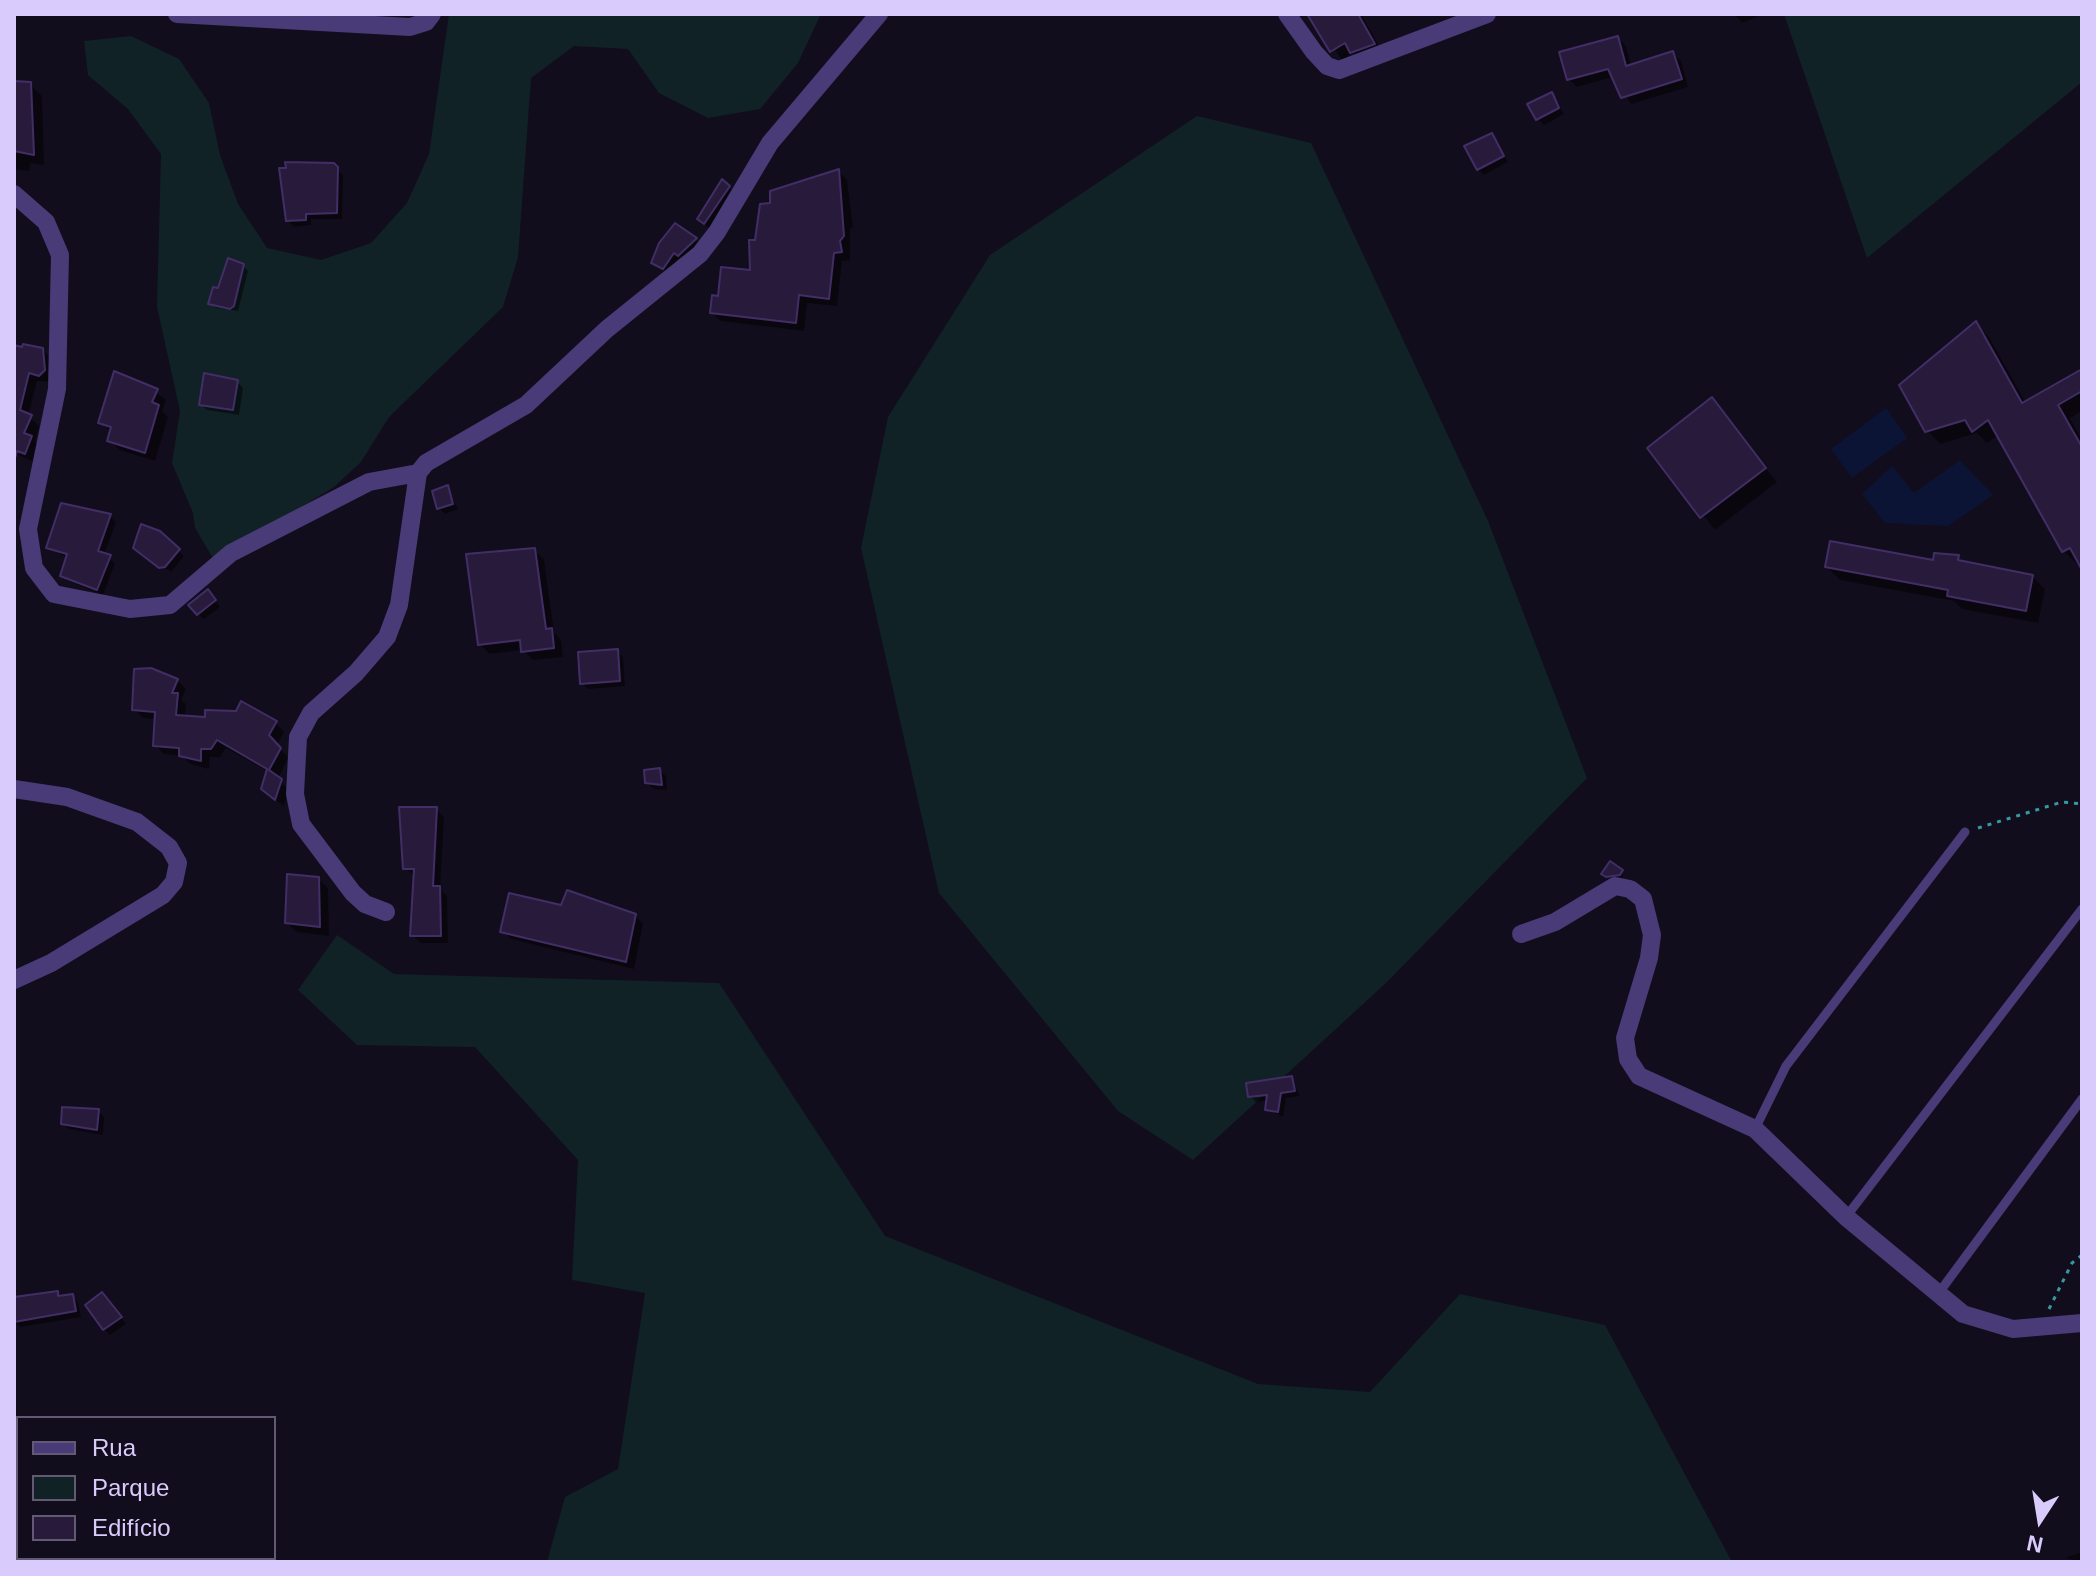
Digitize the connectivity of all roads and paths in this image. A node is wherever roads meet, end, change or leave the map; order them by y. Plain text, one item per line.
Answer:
1 (177, 14) edge
2 (432, 14) edge
3 (879, 14) edge
4 (1287, 14) edge
5 (1487, 14) edge
6 (14, 194) edge
7 (418, 473) junction
8 (14, 789) edge
9 (2082, 804) edge
10 (1965, 832) joint
11 (2082, 909) edge
12 (386, 912) dead end
13 (1521, 934) dead end
14 (14, 980) edge
15 (2082, 1099) edge
16 (1755, 1129) junction
17 (1846, 1217) junction
18 (2082, 1255) edge
19 (1938, 1294) junction
20 (2082, 1323) edge
21 (2040, 1326) junction

1 - 2 street
3 - 7 street
4 - 5 street
6 - 7 street
7 - 12 street
8 - 14 street
9 - 10 path
10 - 16 lane
11 - 17 lane
13 - 16 street
15 - 19 lane
16 - 17 street
17 - 19 street
18 - 21 path
19 - 21 street
20 - 21 street

